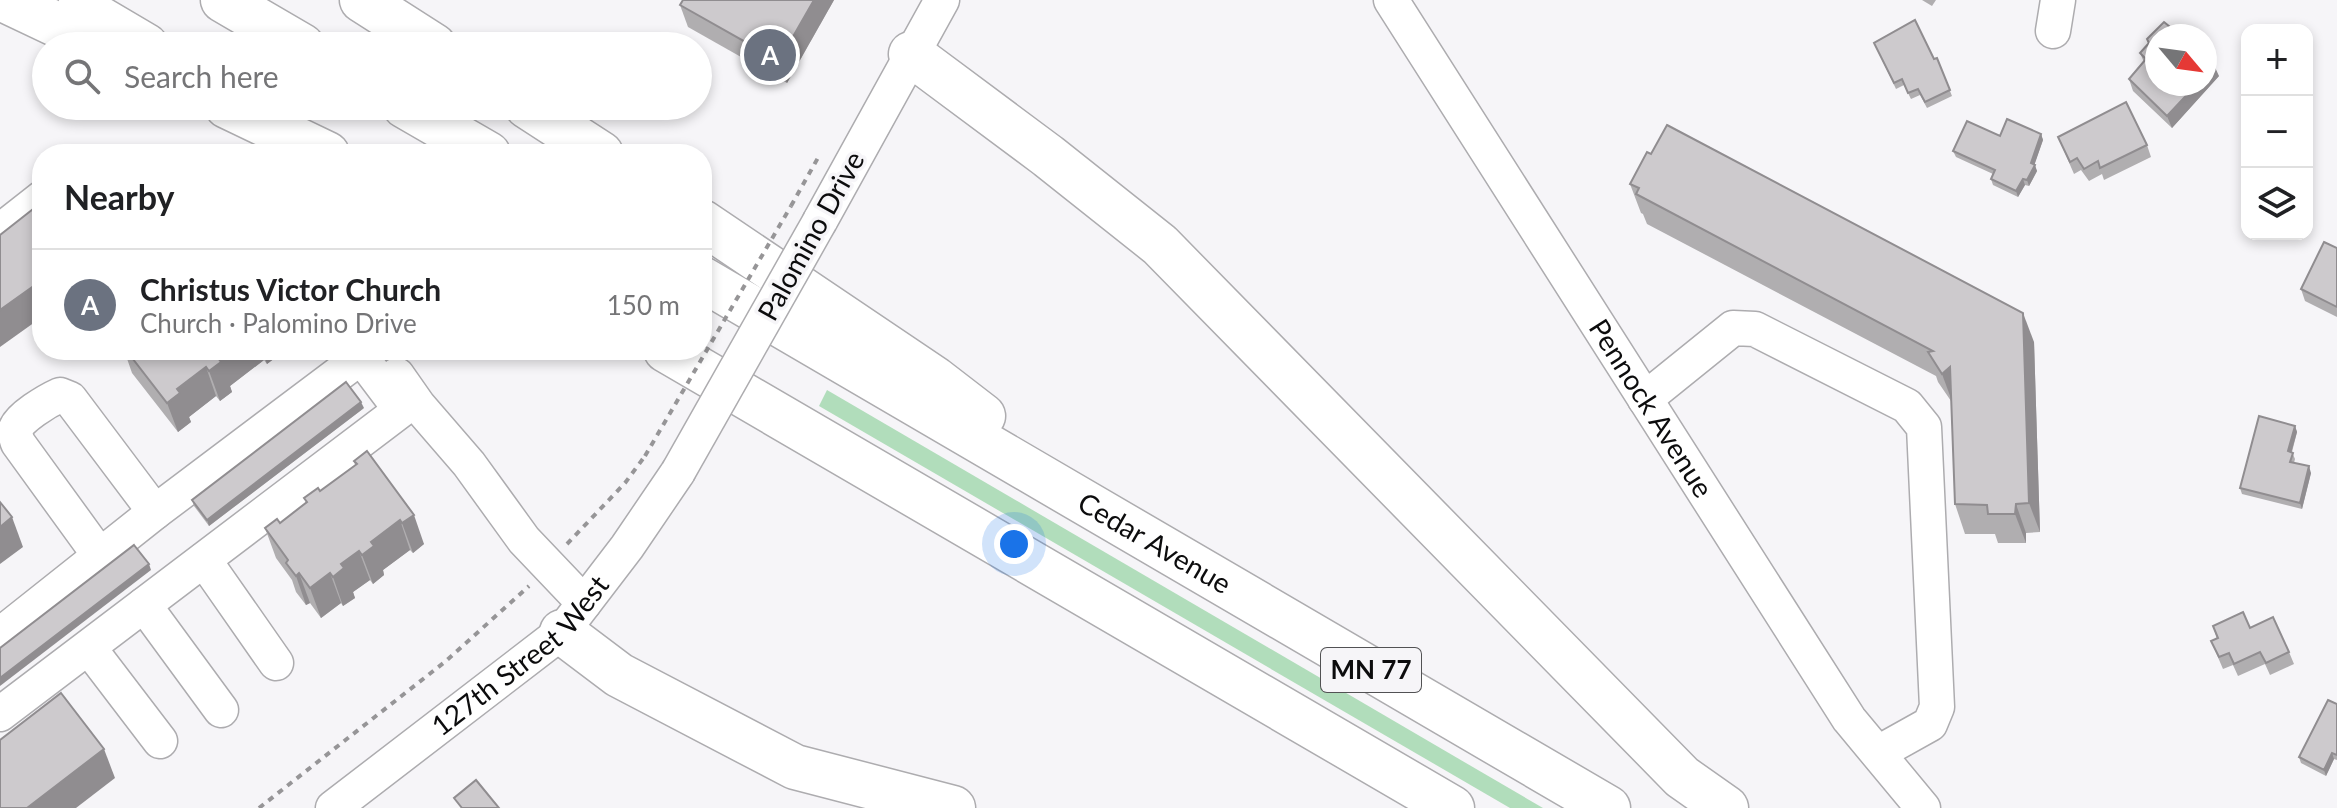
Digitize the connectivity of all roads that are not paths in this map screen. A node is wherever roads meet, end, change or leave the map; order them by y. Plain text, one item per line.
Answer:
1 (5, 0) edge
2 (68, 0) edge
3 (223, 0) edge
4 (362, 0) edge
5 (942, 0) edge
6 (1391, 0) edge
7 (72, 32) edge
8 (122, 32) edge
9 (278, 32) edge
10 (412, 32) edge
11 (911, 54) junction
12 (257, 120) edge
13 (272, 120) edge
14 (429, 120) edge
15 (549, 120) edge
16 (308, 144) edge
17 (312, 144) edge
18 (471, 144) edge
19 (586, 144) edge
20 (32, 206) edge
21 (712, 229) edge
22 (0, 231) edge
23 (712, 285) edge
24 (357, 360) edge
25 (363, 360) edge
26 (388, 360) edge
27 (683, 360) edge
28 (1645, 399) junction
29 (678, 472) joint
30 (155, 512) junction
31 (1135, 531) junction
32 (100, 556) junction
33 (204, 560) junction
34 (144, 605) junction
35 (573, 618) junction
36 (0, 635) edge
37 (89, 648) junction
38 (276, 663) dead end
39 (221, 710) dead end
40 (0, 714) edge
41 (160, 741) dead end
42 (1878, 753) junction
43 (333, 808) edge
44 (953, 808) edge
45 (1452, 808) edge
46 (1608, 808) edge
47 (1726, 808) edge
48 (1923, 808) edge

1 - 7 highway
2 - 8 highway
3 - 9 highway
4 - 10 highway
5 - 11 street, Palomino Drive
6 - 28 street, Pennock Avenue
11 - 29 street, Palomino Drive, bridge
11 - 47 highway
12 - 16 highway
13 - 17 highway
14 - 18 highway
15 - 19 highway
20 - 22 street
21 - 31 highway
23 - 31 highway, Cedar Avenue / MN 77
24 - 30 street
25 - 33 street
26 - 35 street
27 - 45 highway, MN 77
28 - 42 street, Pennock Avenue
28 - 42 street
29 - 35 street, 127th Street West
30 - 32 street
30 - 32 street
31 - 46 highway, Cedar Avenue / MN 77
32 - 36 street
33 - 34 street
33 - 38 street
34 - 37 street
34 - 39 street
35 - 43 street, 127th Street West
35 - 44 highway
37 - 40 street
37 - 41 street
42 - 48 street, Pennock Avenue

